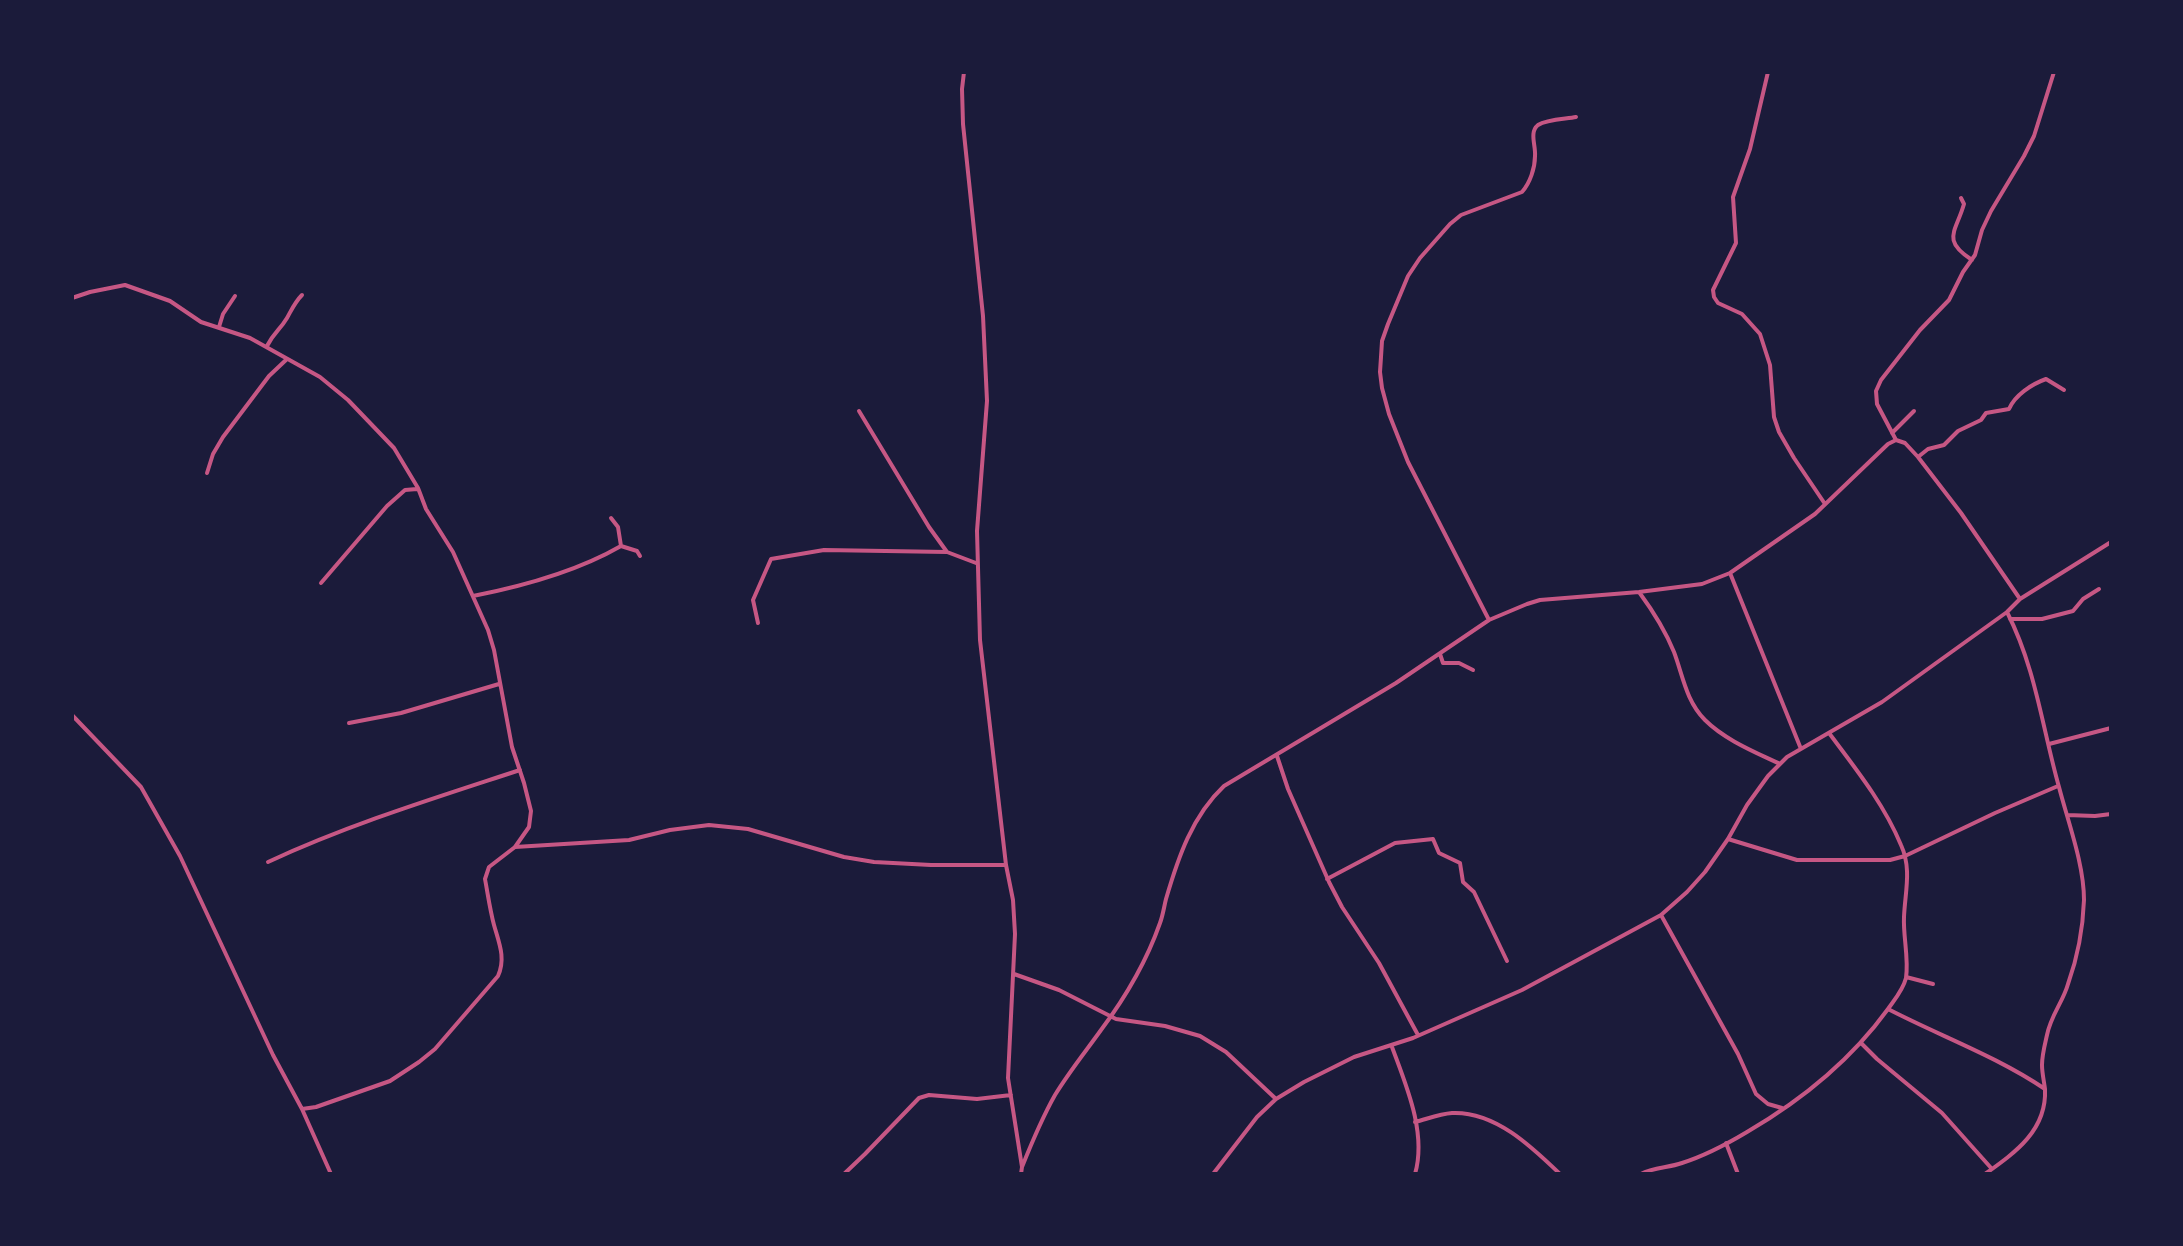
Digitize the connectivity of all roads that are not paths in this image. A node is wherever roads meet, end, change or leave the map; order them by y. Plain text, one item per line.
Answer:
1 (964, 72) edge
2 (1768, 72) edge
3 (2054, 72) edge
4 (1576, 117) dead end
5 (1961, 198) dead end
6 (1972, 260) junction
7 (302, 295) dead end
8 (235, 296) dead end
9 (72, 298) edge
10 (219, 327) junction
11 (267, 346) junction
12 (287, 359) junction
13 (2064, 390) dead end
14 (859, 411) dead end
15 (1914, 411) dead end
16 (1892, 433) junction
17 (1896, 440) junction
18 (1918, 457) junction
19 (207, 473) dead end
20 (418, 488) junction
21 (1825, 504) junction
22 (611, 518) dead end
23 (2111, 542) edge
24 (621, 546) junction
25 (947, 552) junction
26 (640, 556) dead end
27 (977, 564) junction
28 (1730, 573) junction
29 (321, 583) dead end
30 (2099, 589) dead end
31 (1639, 592) junction
32 (473, 596) junction
33 (2020, 599) junction
34 (2007, 612) junction
35 (2010, 619) junction
36 (1489, 620) junction
37 (758, 623) dead end
38 (1439, 653) junction
39 (1473, 670) dead end
40 (499, 684) junction
41 (72, 715) edge
42 (349, 723) dead end
43 (2111, 728) edge
44 (1829, 733) junction
45 (2049, 744) junction
46 (1801, 749) junction
47 (1277, 756) junction
48 (1780, 764) junction
49 (520, 770) junction
50 (2058, 786) junction
51 (2111, 814) edge
52 (2067, 815) junction
53 (1728, 839) junction
54 (515, 847) junction
55 (1905, 856) junction
56 (268, 862) dead end
57 (1006, 865) junction
58 (1327, 879) junction
59 (1661, 915) junction
60 (1507, 961) dead end
61 (1014, 974) junction
62 (1906, 977) junction
63 (1933, 984) dead end
64 (1888, 1009) junction
65 (1111, 1017) junction
66 (1418, 1036) junction
67 (1861, 1043) junction
68 (1392, 1047) junction
69 (2045, 1089) junction
70 (1011, 1095) junction
71 (1276, 1099) junction
72 (1783, 1108) junction
73 (302, 1109) junction
74 (1415, 1122) junction
75 (1726, 1143) junction
76 (1022, 1167) junction
77 (1992, 1169) junction
78 (331, 1174) edge
79 (844, 1174) edge
80 (1021, 1174) edge
81 (1213, 1174) edge
82 (1415, 1174) edge
83 (1560, 1174) edge
84 (1641, 1174) edge
85 (1738, 1174) edge
86 (1985, 1174) edge

1 - 27 street
2 - 21 street
3 - 6 street
4 - 36 street
5 - 6 street
6 - 16 street
7 - 11 street
8 - 10 street
9 - 10 street
10 - 11 street
11 - 12 street
12 - 19 street
12 - 20 street
13 - 18 street
14 - 25 street
15 - 16 street
16 - 17 street
17 - 18 street
17 - 21 street
18 - 33 street
20 - 29 street
20 - 32 street
21 - 28 street
22 - 24 street
23 - 33 street
24 - 26 street
24 - 32 street
25 - 27 street
25 - 37 street
27 - 57 street
28 - 31 street
28 - 46 street
30 - 35 street
31 - 36 street
31 - 48 street
32 - 40 street
33 - 34 street
34 - 35 street
34 - 44 street
35 - 45 street
36 - 38 street
38 - 39 street
38 - 47 street
40 - 42 street
40 - 49 street
41 - 73 street
43 - 45 street
44 - 46 street
44 - 55 street
45 - 50 street
46 - 48 street
47 - 58 street
47 - 65 street
48 - 53 street
49 - 54 street
49 - 56 street
50 - 52 street
50 - 55 street
51 - 52 street
52 - 69 street
53 - 55 street
53 - 59 street
54 - 57 street
54 - 73 street
55 - 62 street
57 - 61 street
58 - 60 street
58 - 66 street
59 - 66 street
59 - 72 street
61 - 65 street
61 - 70 street
62 - 63 street
62 - 64 street
64 - 67 street
64 - 69 street
65 - 71 street
65 - 76 street
66 - 68 street
67 - 72 street
67 - 77 street
68 - 71 street
68 - 74 street
69 - 77 street
70 - 76 street
70 - 79 street
71 - 81 street
72 - 75 street
73 - 78 street
74 - 82 street
74 - 83 street
75 - 84 street
75 - 85 street
76 - 80 street
77 - 86 street

